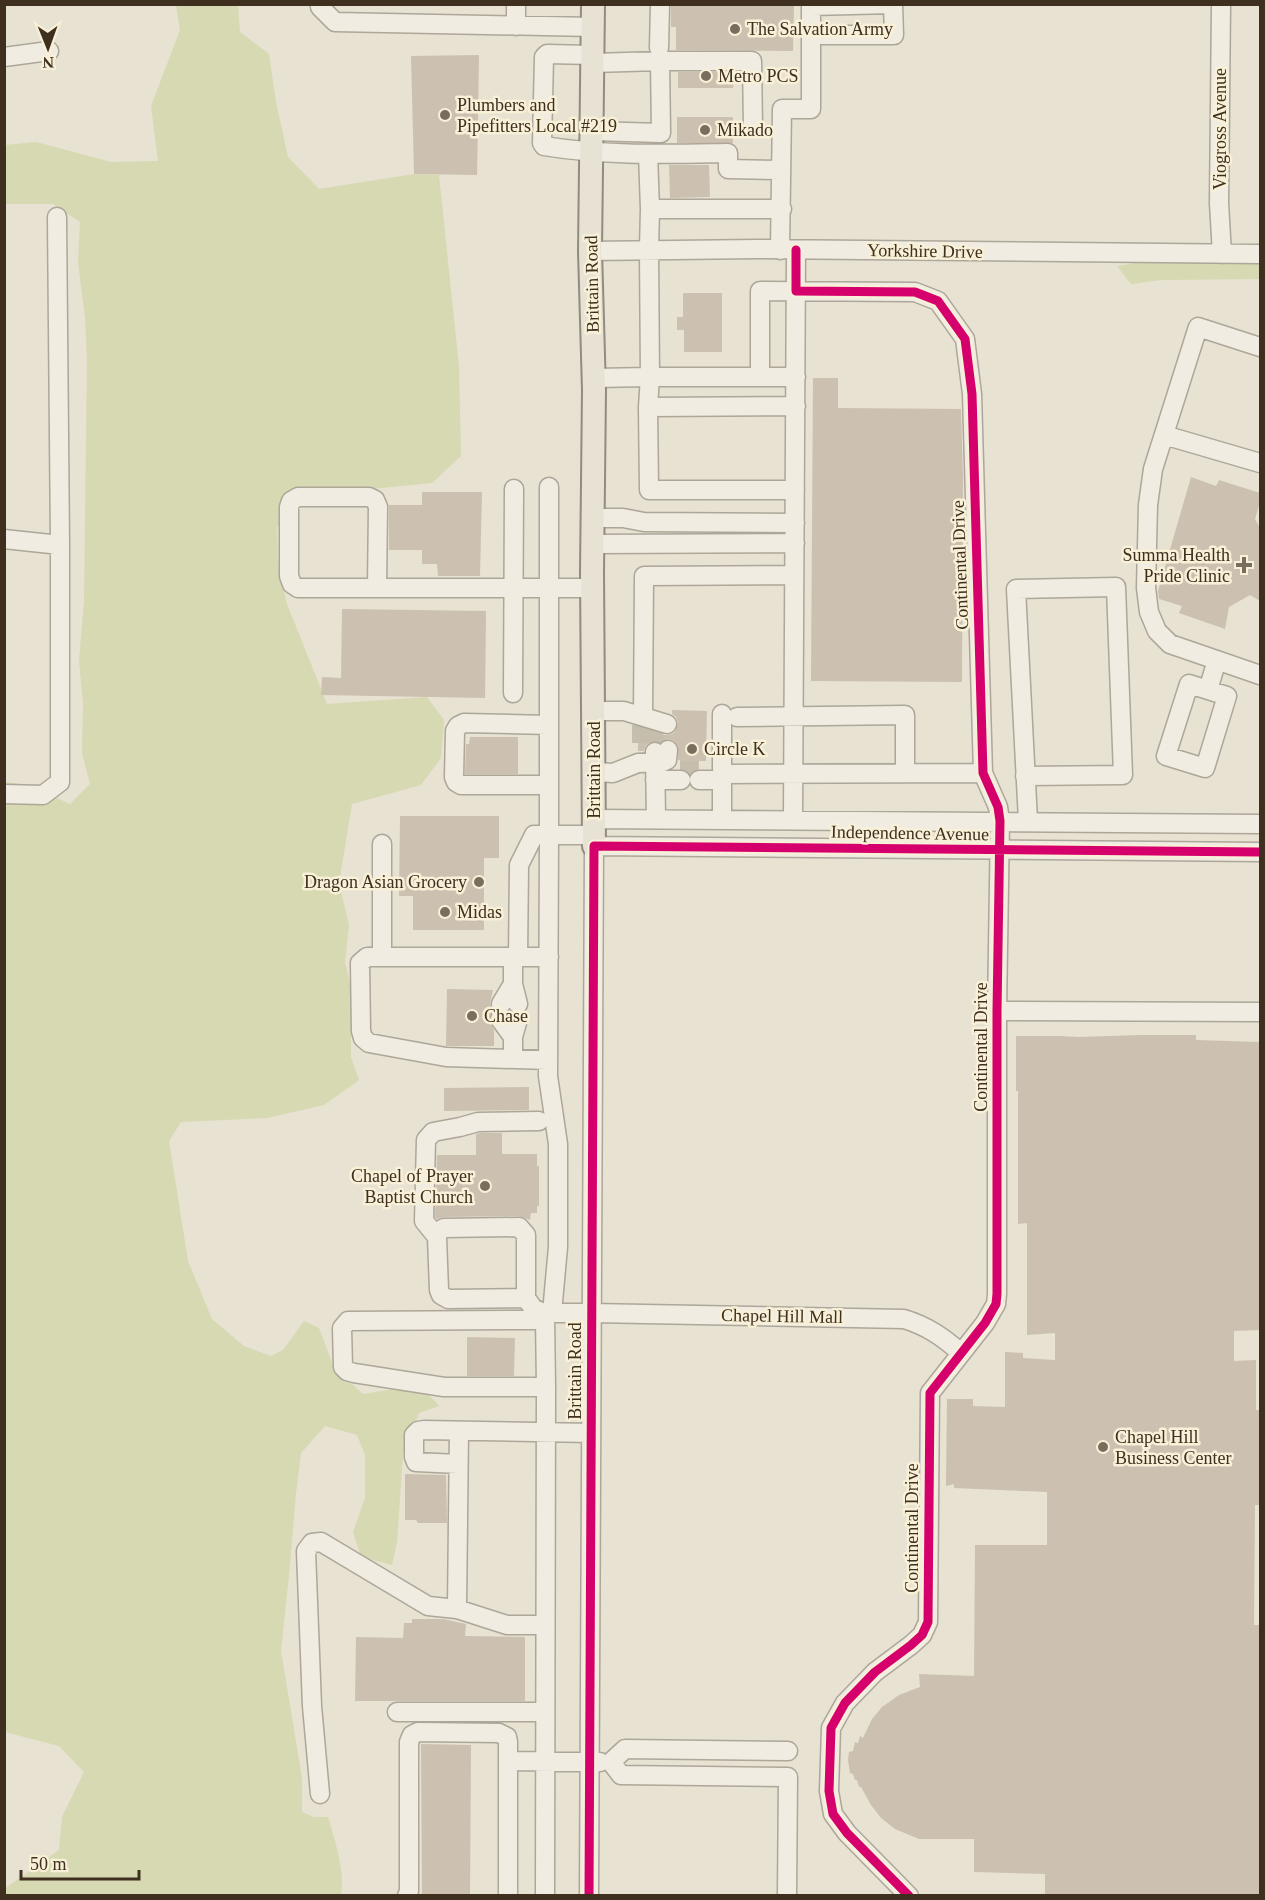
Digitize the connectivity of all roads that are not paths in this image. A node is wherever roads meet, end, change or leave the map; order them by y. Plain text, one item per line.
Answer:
1 (320, 4) edge
2 (516, 4) edge
3 (593, 4) edge
4 (660, 4) edge
5 (1221, 4) edge
6 (811, 5) edge
7 (516, 26) junction
8 (552, 27) junction
9 (593, 27) junction
10 (811, 35) junction
11 (49, 51) dead end
12 (552, 54) junction
13 (659, 54) junction
14 (4, 57) edge
15 (593, 59) junction
16 (753, 127) dead end
17 (592, 142) junction
18 (648, 154) junction
19 (781, 170) junction
20 (650, 209) junction
21 (782, 209) junction
22 (57, 218) dead end
23 (648, 250) junction
24 (788, 250) junction
25 (591, 251) junction
26 (1222, 254) junction
27 (1260, 254) edge
28 (796, 291) junction
29 (1260, 347) edge
30 (650, 377) junction
31 (760, 377) junction
32 (796, 377) junction
33 (594, 378) junction
34 (648, 406) junction
35 (795, 406) junction
36 (1164, 435) junction
37 (1260, 463) edge
38 (549, 487) dead end
39 (514, 489) dead end
40 (795, 490) junction
41 (592, 518) junction
42 (795, 523) junction
43 (4, 539) edge
44 (795, 543) junction
45 (592, 544) junction
46 (60, 545) junction
47 (795, 575) junction
48 (377, 588) junction
49 (514, 588) junction
50 (549, 588) junction
51 (592, 588) junction
52 (1217, 660) junction
53 (1260, 675) edge
54 (1208, 690) junction
55 (513, 693) dead end
56 (594, 711) junction
57 (794, 716) junction
58 (549, 724) junction
59 (653, 761) junction
60 (595, 772) junction
61 (793, 773) junction
62 (904, 773) junction
63 (983, 773) junction
64 (722, 774) junction
65 (680, 775) tunnel mouth
66 (699, 775) tunnel mouth
67 (1025, 776) junction
68 (549, 785) junction
69 (4, 794) edge
70 (656, 819) junction
71 (722, 820) junction
72 (793, 820) junction
73 (1000, 821) junction
74 (1028, 821) junction
75 (1260, 824) edge
76 (594, 833) junction
77 (549, 835) junction
78 (382, 844) dead end
79 (1000, 850) junction
80 (1260, 852) edge
81 (382, 957) junction
82 (516, 957) junction
83 (549, 957) junction
84 (997, 1011) junction
85 (1260, 1012) edge
86 (513, 1059) junction
87 (548, 1060) junction
88 (539, 1121) dead end
89 (437, 1237) junction
90 (526, 1298) junction
91 (592, 1312) junction
92 (548, 1315) junction
93 (961, 1353) junction
94 (546, 1387) junction
95 (459, 1431) junction
96 (546, 1433) junction
97 (591, 1433) junction
98 (458, 1464) junction
99 (457, 1609) junction
100 (545, 1625) junction
101 (397, 1712) dead end
102 (545, 1712) junction
103 (788, 1751) dead end
104 (508, 1761) junction
105 (545, 1761) junction
106 (590, 1762) junction
107 (611, 1762) junction
108 (320, 1794) dead end
109 (407, 1896) edge
110 (508, 1896) edge
111 (545, 1896) edge
112 (589, 1896) edge
113 (787, 1896) edge
114 (909, 1896) edge

1 - 7 street
2 - 7 street
3 - 9 main road, Brittain Road
4 - 13 street
5 - 26 street, Viogross Avenue
6 - 10 street
6 - 10 street
7 - 8 street
8 - 9 street
8 - 12 street
9 - 15 main road, Brittain Road
10 - 19 street
11 - 14 street
12 - 15 street
12 - 17 street
13 - 15 street
13 - 16 street
13 - 17 street
15 - 17 main road, Brittain Road
17 - 18 street
17 - 25 main road, Brittain Road
18 - 19 street
18 - 20 street
19 - 21 street
20 - 21 street
20 - 23 street
21 - 24 street
22 - 46 street
23 - 24 street, Yorkshire Drive
23 - 25 street, Yorkshire Drive
23 - 30 street
24 - 26 street, Yorkshire Drive
24 - 28 street
25 - 33 main road, Brittain Road
26 - 27 street, Yorkshire Drive
28 - 31 street, Continental Drive
28 - 32 street
28 - 63 street, Continental Drive
29 - 36 street
30 - 31 street
30 - 33 street
30 - 34 street
31 - 32 street
32 - 35 street
33 - 41 main road, Brittain Road
34 - 35 street
34 - 40 street
35 - 40 street
36 - 37 street
36 - 52 street
38 - 50 street
39 - 49 street
40 - 42 street
41 - 42 street
41 - 45 main road, Brittain Road
42 - 44 street
43 - 46 street
44 - 45 street
44 - 47 street
45 - 51 main road, Brittain Road
46 - 69 street
47 - 56 street
47 - 57 street
48 - 48 street
48 - 49 street
49 - 50 street
49 - 55 street
50 - 51 street
50 - 58 street
51 - 56 main road, Brittain Road
52 - 53 street
52 - 54 street
54 - 54 street
56 - 60 main road, Brittain Road
57 - 61 street
57 - 62 street
57 - 64 street
58 - 68 street
58 - 68 street
59 - 60 street
59 - 65 street
59 - 70 street
60 - 76 main road, Brittain Road
61 - 62 street
61 - 64 street
61 - 72 street
62 - 63 street
63 - 73 street, Continental Drive
64 - 66 street
64 - 71 street
67 - 67 street
67 - 74 street
68 - 77 street
70 - 71 street, Independence Avenue
70 - 76 street, Independence Avenue
71 - 72 street, Independence Avenue
72 - 73 street, Independence Avenue
73 - 74 street, Independence Avenue
73 - 79 street, Continental Drive
74 - 75 street, Independence Avenue
76 - 77 street
76 - 79 street, Independence Avenue
76 - 91 street, Brittain Road
77 - 82 street
77 - 83 street
78 - 81 street
79 - 80 street, Independence Avenue
79 - 84 street, Continental Drive
81 - 82 street
81 - 86 street
82 - 83 street
82 - 86 street
83 - 87 street
84 - 85 street
84 - 93 street, Continental Drive
86 - 87 street
87 - 92 street
88 - 89 street
89 - 90 street
89 - 90 street
90 - 92 street
91 - 92 street, Chapel Hill Mall
91 - 93 street, Chapel Hill Mall
91 - 97 street, Brittain Road
92 - 94 street
92 - 94 street, Chapel Hill Mall
93 - 114 street, Continental Drive
94 - 96 street
95 - 96 street
95 - 98 street
95 - 98 street
96 - 97 street
96 - 100 street
97 - 106 street, Brittain Road
98 - 99 street
99 - 100 street
99 - 108 street
100 - 102 street
101 - 102 street
102 - 105 street
103 - 107 street
104 - 105 street
104 - 109 street
104 - 110 street
105 - 106 street
105 - 111 street
106 - 107 street
106 - 112 street, Brittain Road
107 - 113 street

